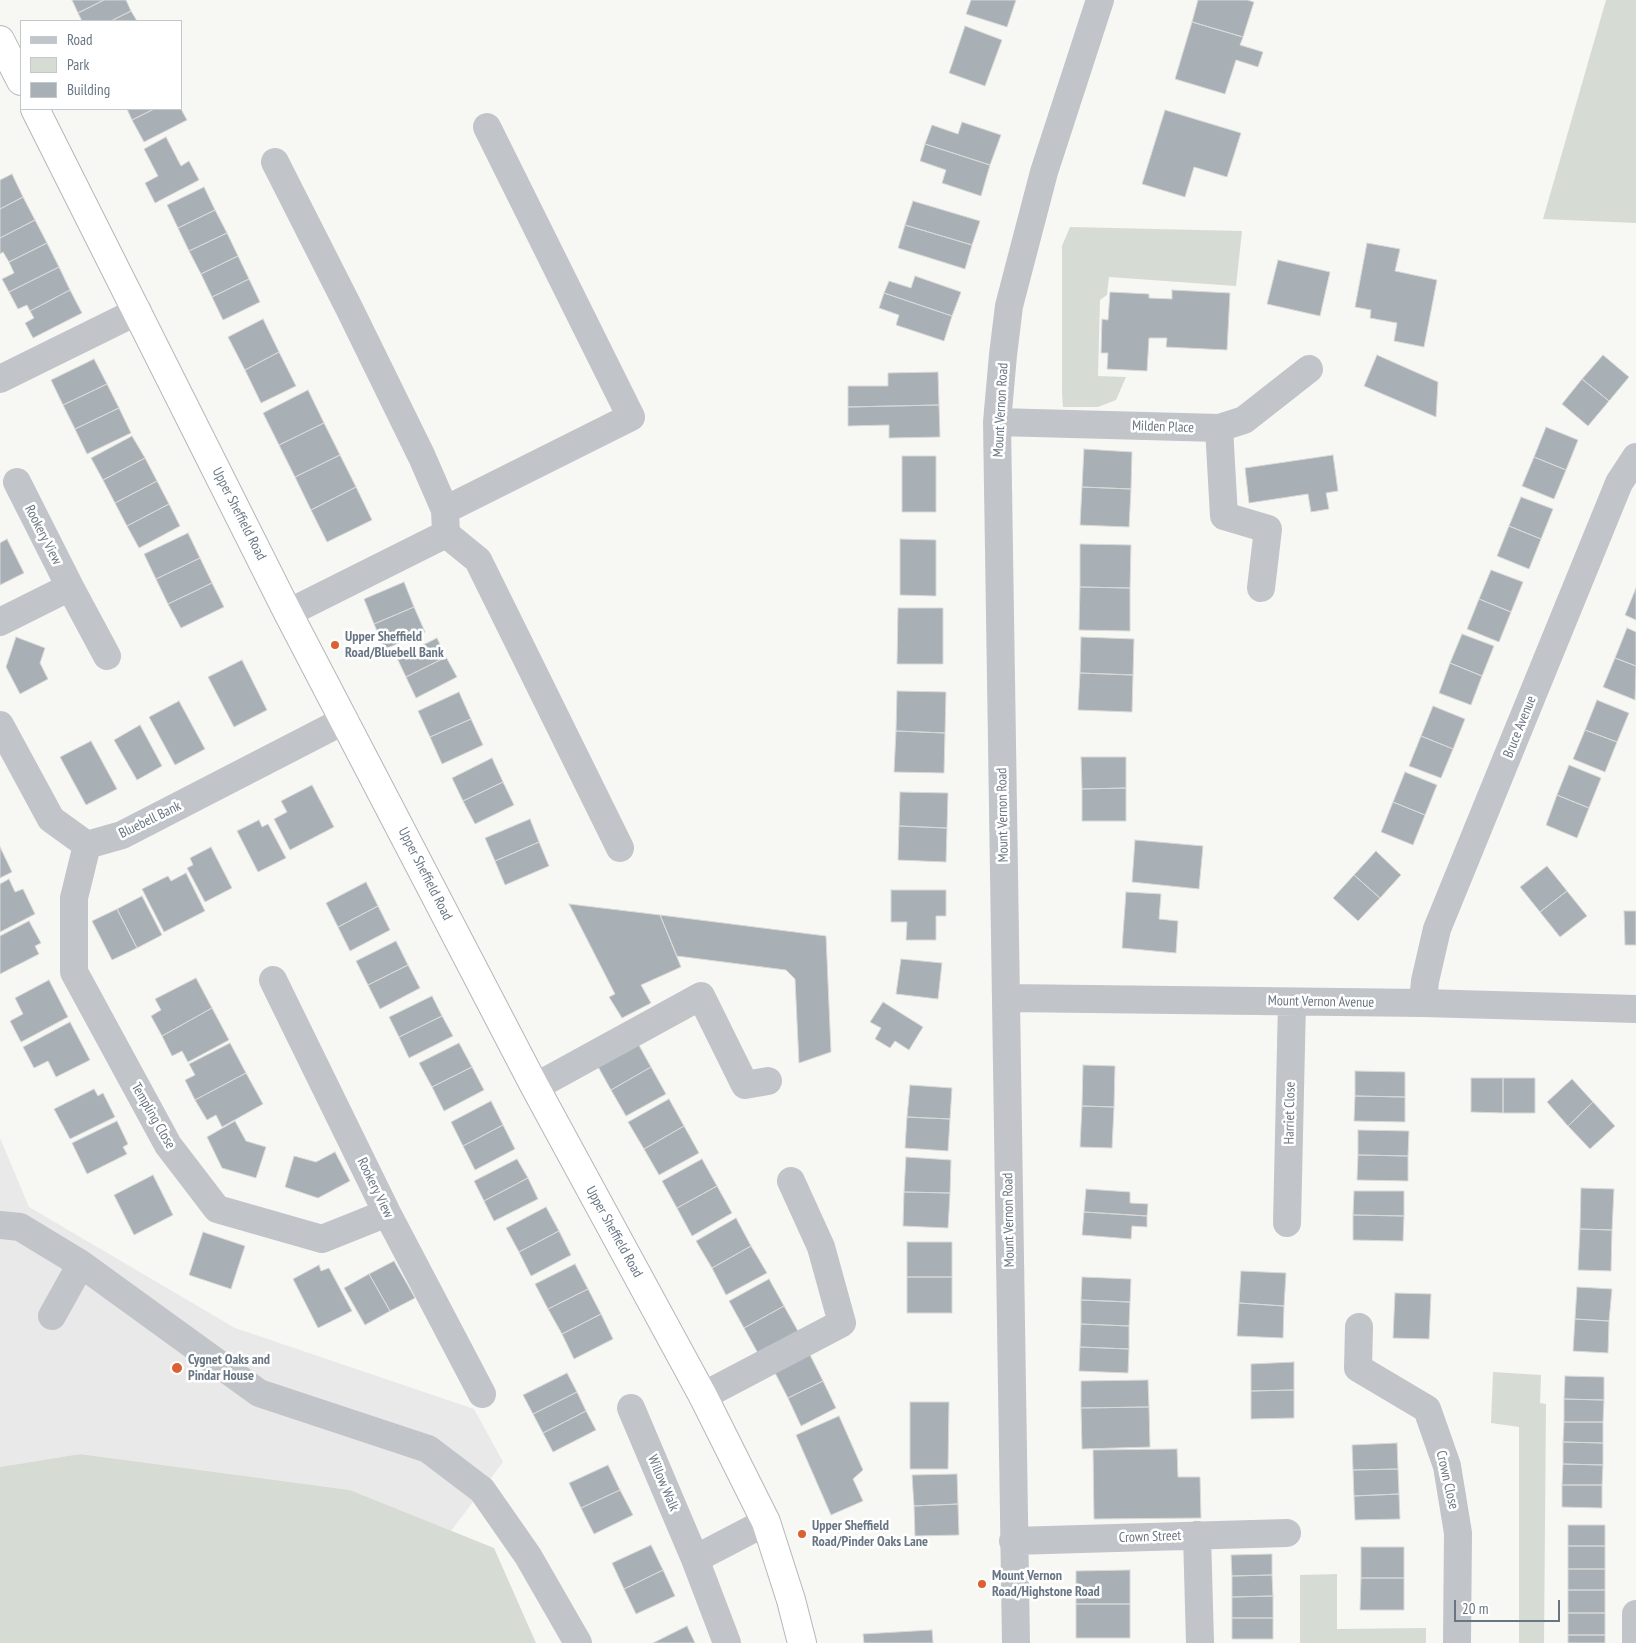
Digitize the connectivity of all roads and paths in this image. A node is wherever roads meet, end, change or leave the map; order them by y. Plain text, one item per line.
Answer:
1 (1100, 0) edge
2 (0, 40) edge
3 (20, 80) edge
4 (36, 110) edge
5 (487, 127) dead end
6 (275, 162) dead end
7 (138, 311) junction
8 (1309, 369) dead end
9 (0, 379) edge
10 (998, 422) junction
11 (1219, 428) junction
12 (1636, 457) edge
13 (17, 482) dead end
14 (446, 522) junction
15 (70, 588) junction
16 (1261, 588) dead end
17 (288, 613) junction
18 (0, 622) edge
19 (107, 656) dead end
20 (345, 720) junction
21 (0, 725) edge
22 (88, 845) junction
23 (620, 848) dead end
24 (272, 980) dead end
25 (1007, 998) junction
26 (1292, 1002) junction
27 (1423, 1003) junction
28 (1636, 1009) edge
29 (768, 1081) dead end
30 (535, 1086) junction
31 (791, 1181) dead end
32 (387, 1213) junction
33 (1287, 1223) dead end
34 (0, 1225) edge
35 (81, 1264) junction
36 (52, 1316) dead end
37 (1359, 1328) dead end
38 (482, 1394) dead end
39 (703, 1396) junction
40 (631, 1408) dead end
41 (766, 1522) junction
42 (1286, 1533) dead end
43 (1197, 1536) junction
44 (1013, 1541) junction
45 (695, 1559) junction
46 (1636, 1614) edge
47 (578, 1643) edge
48 (727, 1643) edge
49 (802, 1643) edge
50 (1016, 1643) edge
51 (1200, 1643) edge
52 (1457, 1643) edge
53 (1636, 1643) edge

1 - 10 street, Mount Vernon Road
2 - 3 highway
4 - 7 highway, Upper Sheffield Road
5 - 14 street
6 - 14 street
7 - 9 street
7 - 17 highway, Upper Sheffield Road
8 - 11 street, Milden Place
10 - 11 street, Milden Place
10 - 25 street, Mount Vernon Road
11 - 16 street
12 - 27 street, Bruce Avenue
13 - 15 street, Rookery View
14 - 17 street
14 - 23 street
15 - 18 street
15 - 19 street, Rookery View
17 - 20 highway, Upper Sheffield Road
20 - 22 street, Bluebell Bank
20 - 30 highway, Upper Sheffield Road
21 - 22 street
22 - 32 street, Templing Close
24 - 32 street, Rookery View
25 - 26 street, Mount Vernon Avenue
25 - 44 street, Mount Vernon Road
26 - 27 street, Mount Vernon Avenue
26 - 33 street, Harriet Close
27 - 28 street, Mount Vernon Avenue
29 - 30 street
30 - 39 highway, Upper Sheffield Road
31 - 39 street
32 - 38 street, Rookery View
34 - 35 street
35 - 36 street
35 - 47 street
37 - 52 street, Crown Close
39 - 41 highway, Upper Sheffield Road
40 - 45 street, Willow Walk
41 - 45 street
41 - 49 highway, Upper Sheffield Road
42 - 43 street, Crown Street
43 - 44 street, Crown Street
43 - 51 street
44 - 50 street, Mount Vernon Road
45 - 48 street, Willow Walk
46 - 53 street

